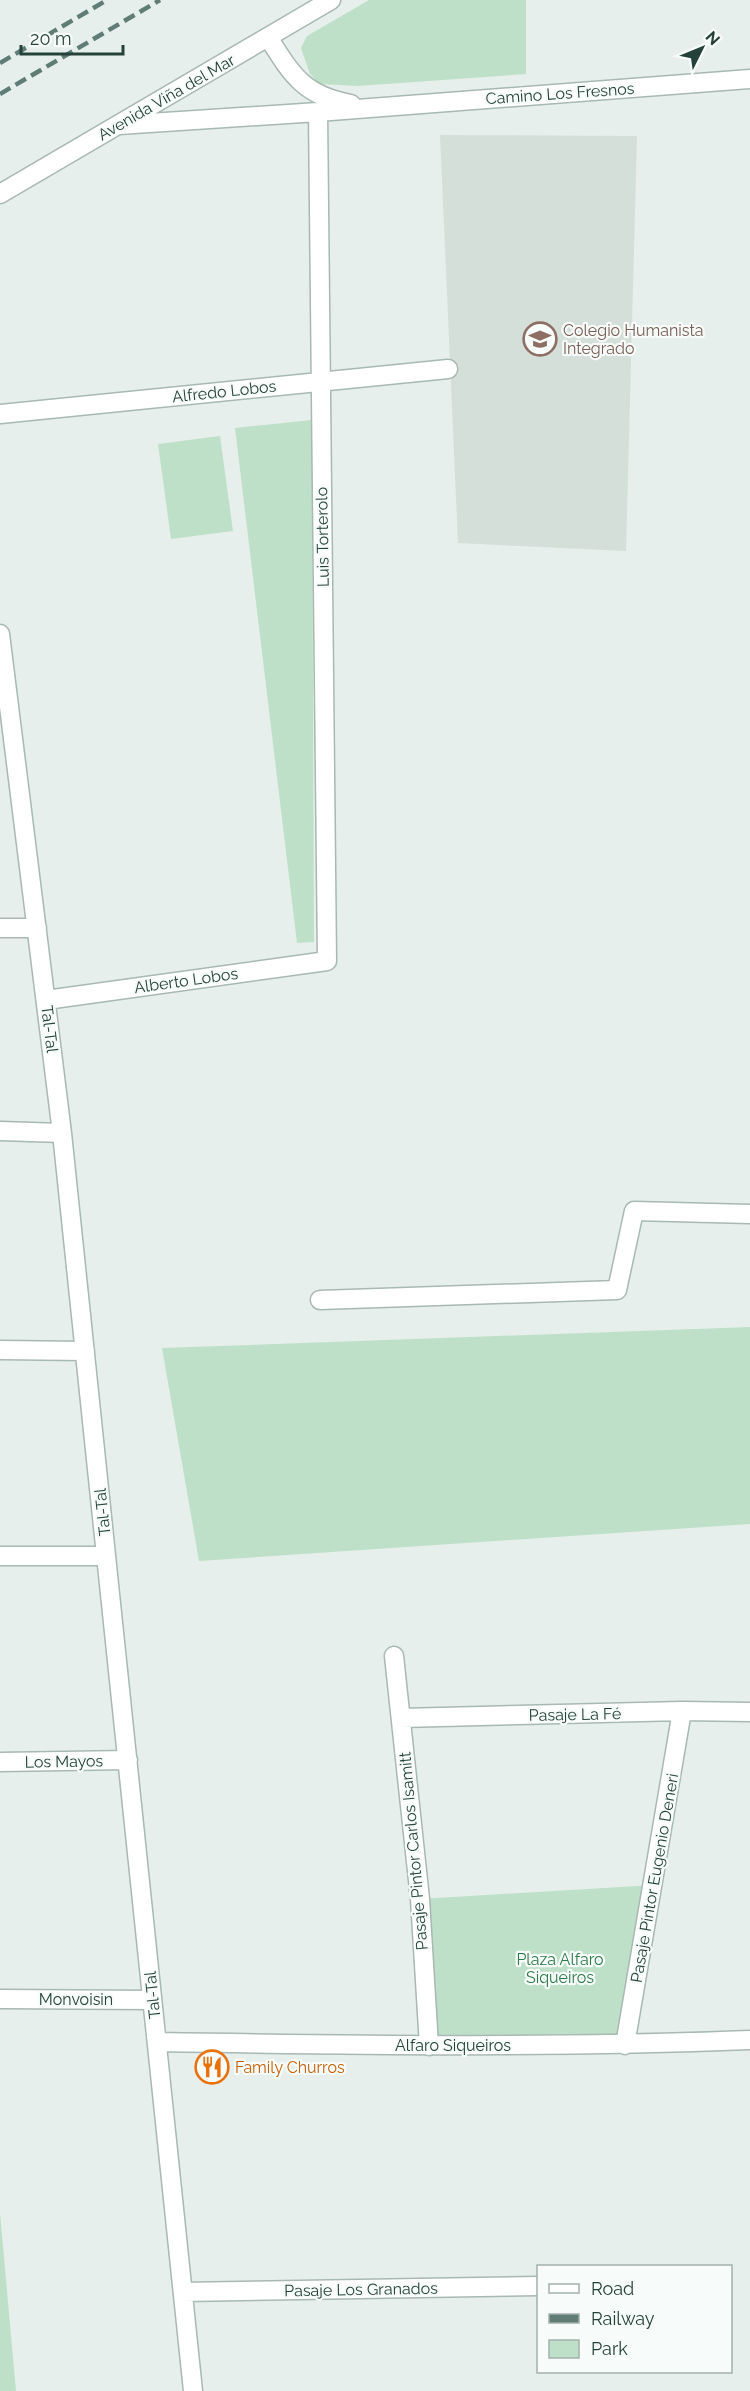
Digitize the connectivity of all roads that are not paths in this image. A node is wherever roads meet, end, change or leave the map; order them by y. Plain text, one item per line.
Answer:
1 (331, 0) edge
2 (268, 37) junction
3 (750, 79) edge
4 (371, 108) junction
5 (318, 112) junction
6 (119, 125) junction
7 (0, 194) edge
8 (448, 369) dead end
9 (321, 382) junction
10 (0, 414) edge
11 (0, 634) edge
12 (0, 928) edge
13 (37, 928) junction
14 (327, 961) joint
15 (46, 1000) junction
16 (0, 1131) edge
17 (62, 1133) junction
18 (750, 1214) edge
19 (320, 1300) dead end
20 (0, 1350) edge
21 (85, 1351) junction
22 (0, 1556) edge
23 (106, 1556) junction
24 (394, 1656) dead end
25 (682, 1711) junction
26 (750, 1712) edge
27 (401, 1718) junction
28 (128, 1760) junction
29 (0, 1762) edge
30 (0, 1999) edge
31 (152, 2000) junction
32 (750, 2040) edge
33 (157, 2043) junction
34 (626, 2045) junction
35 (429, 2046) junction
36 (537, 2286) edge
37 (183, 2292) junction
38 (193, 2391) edge

1 - 2 street, Avenida Viña del Mar
2 - 4 street, Camino Los Fresnos
2 - 6 street, Avenida Viña del Mar
3 - 4 street, Camino Los Fresnos
4 - 5 street, Camino Los Fresnos
5 - 6 street, Camino Los Fresnos
5 - 9 street, Luis Torterolo
6 - 7 street, Avenida Viña del Mar
8 - 9 street, Alfredo Lobos
9 - 10 street, Alfredo Lobos
9 - 14 street, Luis Torterolo
11 - 13 street, Tal-Tal
12 - 13 street
13 - 15 street, Tal-Tal
14 - 15 street, Alberto Lobos
15 - 17 street, Tal-Tal
16 - 17 street
17 - 21 street, Tal-Tal
18 - 19 street
20 - 21 street
21 - 23 street, Tal-Tal
22 - 23 street
23 - 28 street, Tal-Tal
24 - 27 street, Pasaje Pintor Carlos Isamitt
25 - 26 street, Pasaje La Fé
25 - 27 street, Pasaje La Fé
25 - 34 street, Pasaje Pintor Eugenio Deneri
27 - 35 street, Pasaje Pintor Carlos Isamitt
28 - 29 street, Los Mayos
28 - 31 street, Tal-Tal
30 - 31 street, Monvoisin
31 - 33 street, Tal-Tal
32 - 34 street, Alfaro Siqueiros
33 - 35 street, Alfaro Siqueiros
33 - 37 street, Tal-Tal
34 - 35 street, Alfaro Siqueiros
36 - 37 street, Pasaje Los Granados
37 - 38 street, Tal-Tal

